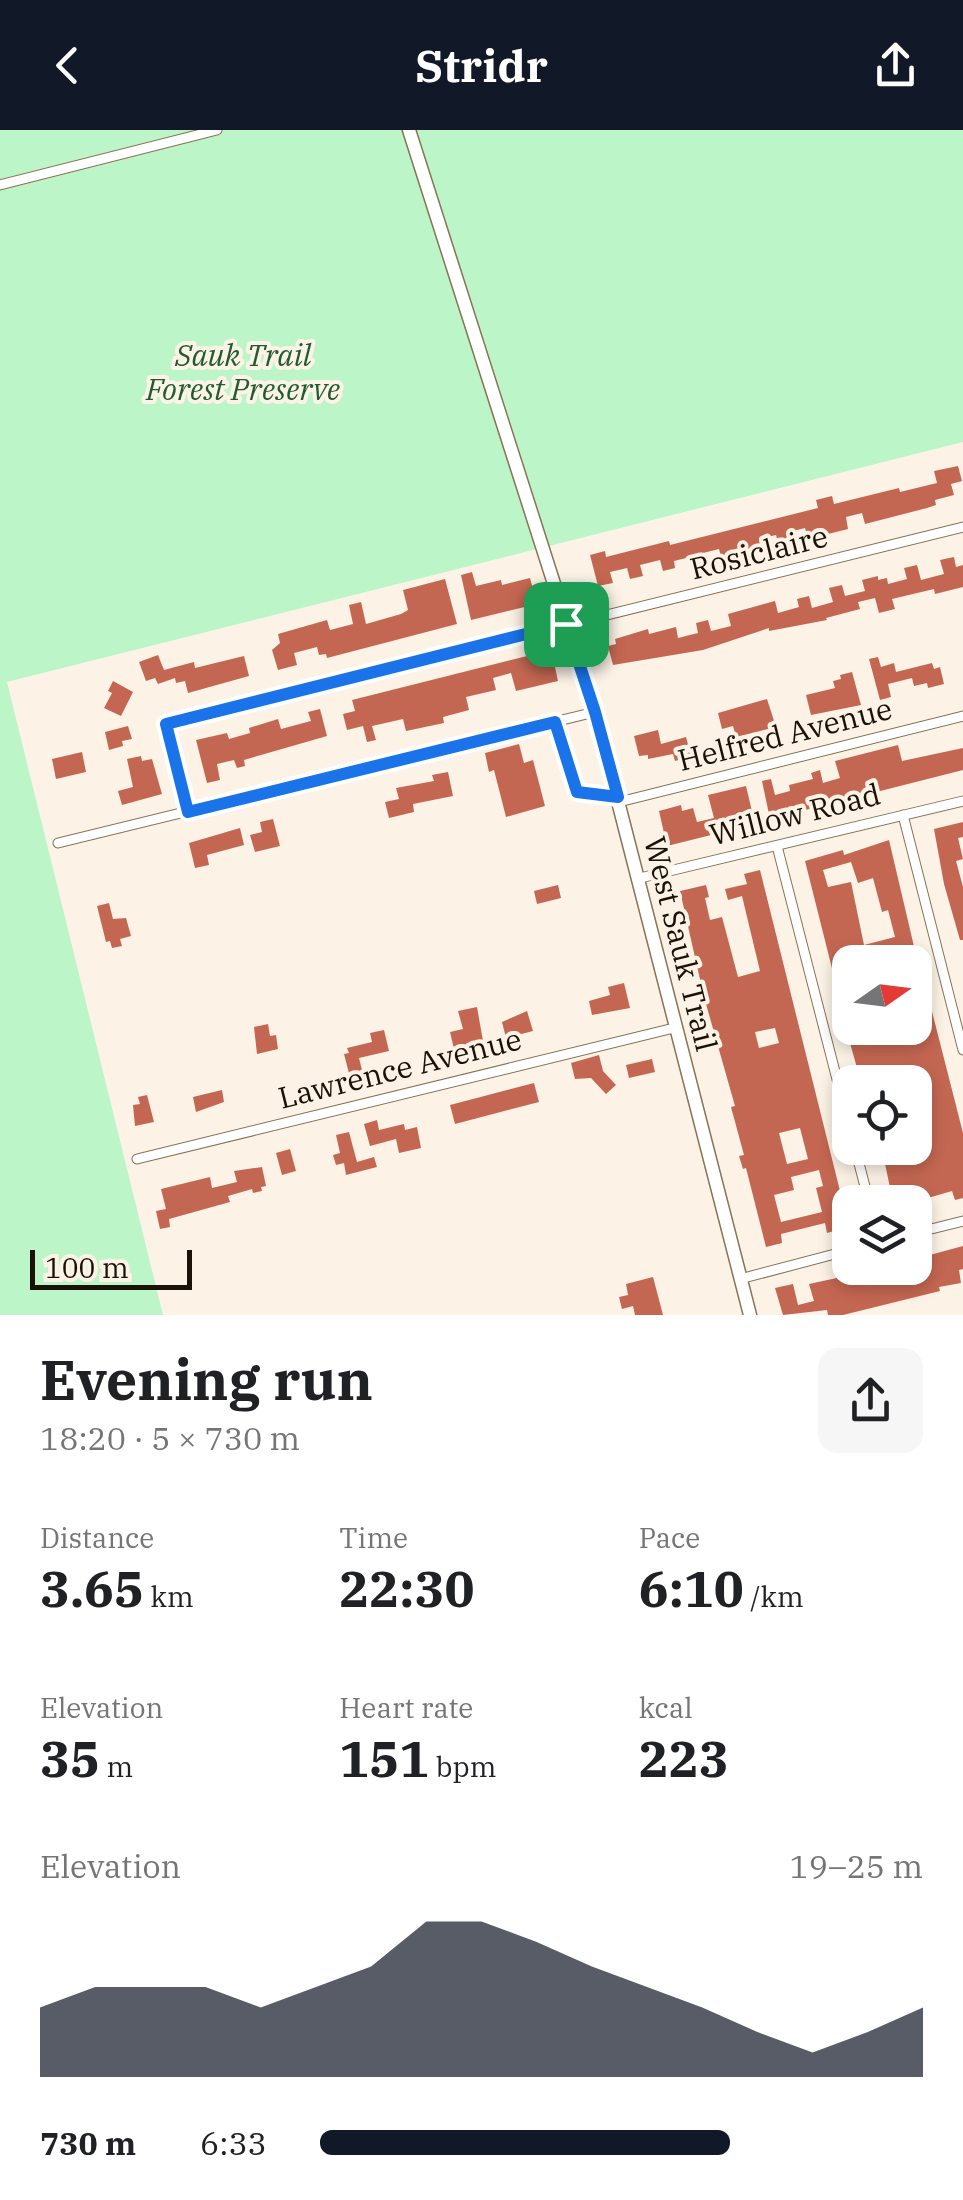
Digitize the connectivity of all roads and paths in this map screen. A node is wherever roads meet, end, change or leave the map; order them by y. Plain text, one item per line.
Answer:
1 (217, 130) edge
2 (409, 130) edge
3 (0, 184) edge
4 (963, 527) edge
5 (566, 624) junction
6 (595, 712) junction
7 (963, 716) edge
8 (555, 722) junction
9 (618, 799) junction
10 (963, 801) edge
11 (188, 812) junction
12 (903, 815) junction
13 (58, 844) dead end
14 (777, 846) junction
15 (640, 878) junction
16 (674, 1028) junction
17 (963, 1050) edge
18 (833, 1065) edge
19 (137, 1159) dead end
20 (963, 1220) edge
21 (932, 1228) edge
22 (832, 1255) edge
23 (740, 1279) junction
24 (750, 1315) edge

1 - 3 street
2 - 5 main road, West Sauk Trail
4 - 5 street, Rosiclaire
5 - 6 main road, West Sauk Trail
5 - 11 street, Rosiclaire
6 - 8 street
6 - 9 main road, West Sauk Trail
7 - 9 street, Helfred Avenue
8 - 9 lane
8 - 11 street
9 - 15 main road, West Sauk Trail
10 - 12 street, Willow Road
11 - 13 street
12 - 14 street, Willow Road
12 - 17 street
14 - 15 street, Willow Road
14 - 18 street
15 - 16 main road, West Sauk Trail
16 - 19 street, Lawrence Avenue
16 - 23 main road, West Sauk Trail
20 - 21 street
22 - 23 street
23 - 24 main road, West Sauk Trail

